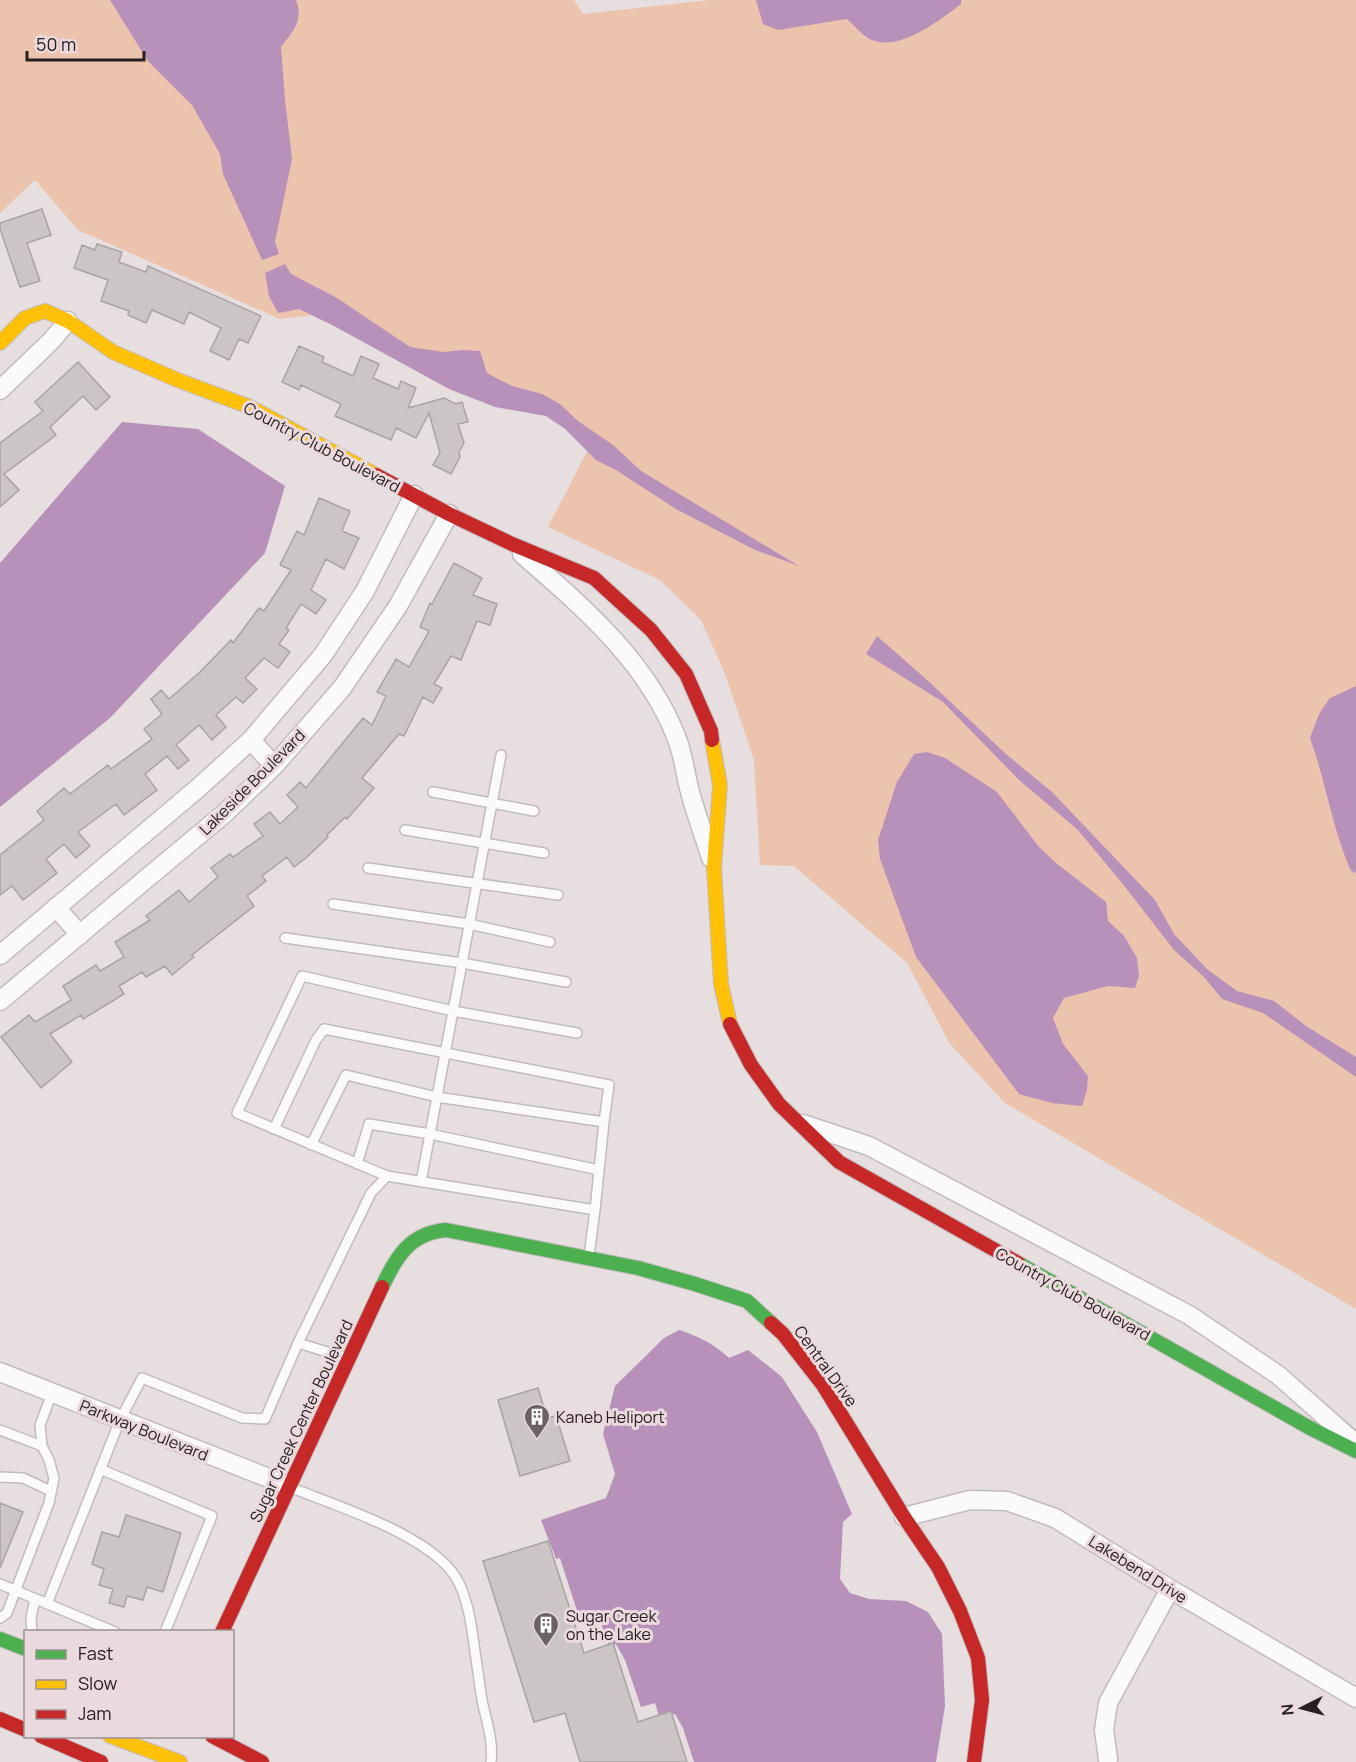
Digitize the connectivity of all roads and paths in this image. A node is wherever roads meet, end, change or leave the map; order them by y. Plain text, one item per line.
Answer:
1 (68, 321) junction
2 (0, 343) edge
3 (0, 390) edge
4 (414, 495) junction
5 (449, 514) junction
6 (512, 544) junction
7 (251, 740) junction
8 (501, 756) dead end
9 (274, 765) junction
10 (433, 792) dead end
11 (492, 802) junction
12 (534, 811) dead end
13 (405, 830) dead end
14 (484, 842) junction
15 (544, 853) dead end
16 (368, 868) dead end
17 (714, 868) junction
18 (477, 882) junction
19 (558, 895) dead end
20 (333, 904) dead end
21 (56, 907) junction
22 (469, 924) junction
23 (80, 935) junction
24 (285, 938) dead end
25 (549, 942) dead end
26 (0, 955) edge
27 (462, 963) junction
28 (566, 981) dead end
29 (0, 1001) edge
30 (453, 1011) junction
31 (577, 1033) dead end
32 (446, 1053) junction
33 (437, 1096) junction
34 (604, 1122) junction
35 (800, 1123) junction
36 (274, 1129) junction
37 (430, 1134) junction
38 (311, 1144) junction
39 (357, 1164) junction
40 (599, 1170) junction
41 (387, 1176) junction
42 (421, 1182) junction
43 (595, 1210) junction
44 (422, 1234) joint
45 (589, 1258) junction
46 (298, 1343) junction
47 (349, 1358) junction
48 (0, 1372) edge
49 (52, 1393) junction
50 (120, 1420) junction
51 (0, 1430) edge
52 (1356, 1444) edge
53 (42, 1446) junction
54 (1356, 1451) edge
55 (100, 1469) junction
56 (0, 1477) edge
57 (289, 1486) junction
58 (51, 1491) junction
59 (904, 1517) junction
60 (0, 1584) edge
61 (1170, 1589) junction
62 (15, 1590) junction
63 (35, 1599) junction
64 (47, 1604) junction
65 (0, 1618) edge
66 (32, 1630) edge
67 (110, 1630) edge
68 (166, 1630) edge
69 (223, 1630) edge
70 (0, 1639) edge
71 (24, 1648) edge
72 (1356, 1698) edge
73 (3, 1713) edge
74 (24, 1729) edge
75 (43, 1738) edge
76 (113, 1738) edge
77 (214, 1738) edge
78 (1108, 1759) dead end
79 (101, 1762) edge
80 (180, 1762) edge
81 (262, 1762) edge
82 (491, 1762) edge
83 (974, 1762) edge

1 - 2 main road, Country Club Boulevard
1 - 3 street
1 - 4 main road, Country Club Boulevard
4 - 5 main road, Country Club Boulevard
4 - 7 street, Lakeside Boulevard
5 - 6 main road, Country Club Boulevard
5 - 9 street, Lakeside Boulevard
6 - 17 street, Country Club Boulevard
6 - 17 main road, Country Club Boulevard
7 - 9 street
7 - 21 street, Lakeside Boulevard
8 - 11 lane
9 - 23 street, Lakeside Boulevard
10 - 11 lane
11 - 12 lane
11 - 14 lane
13 - 14 lane
14 - 15 lane
14 - 18 lane
16 - 18 lane
17 - 35 main road, Country Club Boulevard
18 - 19 lane
18 - 22 lane
20 - 22 lane
21 - 23 street
21 - 26 street, Lakeside Boulevard
22 - 25 lane
22 - 27 lane
23 - 29 street, Lakeside Boulevard
24 - 27 lane
27 - 28 lane
27 - 30 lane
30 - 31 lane
30 - 32 lane
30 - 36 lane
32 - 33 lane
32 - 34 lane
32 - 36 lane
33 - 34 lane
33 - 37 lane
33 - 38 lane
34 - 40 lane
35 - 52 street, Country Club Boulevard
35 - 54 main road, Country Club Boulevard
36 - 38 lane
37 - 39 lane
37 - 40 lane
37 - 42 lane
38 - 39 lane
39 - 41 lane
40 - 43 lane
41 - 42 lane
41 - 46 lane
42 - 43 lane
43 - 45 lane
44 - 45 main road, Central Drive
44 - 47 main road, Sugar Creek Center Boulevard
45 - 59 main road, Central Drive
46 - 47 lane
46 - 50 lane
47 - 57 main road, Sugar Creek Center Boulevard
48 - 49 street, Parkway Boulevard
49 - 50 street, Parkway Boulevard
49 - 53 lane
50 - 55 lane
50 - 57 street, Parkway Boulevard
51 - 53 lane
53 - 58 lane
55 - 64 lane
55 - 68 lane
56 - 58 lane
57 - 69 main road, Sugar Creek Center Boulevard
57 - 82 lane
58 - 62 lane
59 - 61 street, Lakebend Drive
59 - 83 main road, Central Drive
60 - 62 lane
61 - 72 street, Lakebend Drive
61 - 78 street
62 - 63 lane
62 - 65 lane
63 - 64 lane
63 - 66 lane
64 - 67 lane
70 - 71 main road
73 - 74 main road
75 - 79 main road
76 - 80 main road
77 - 81 main road

